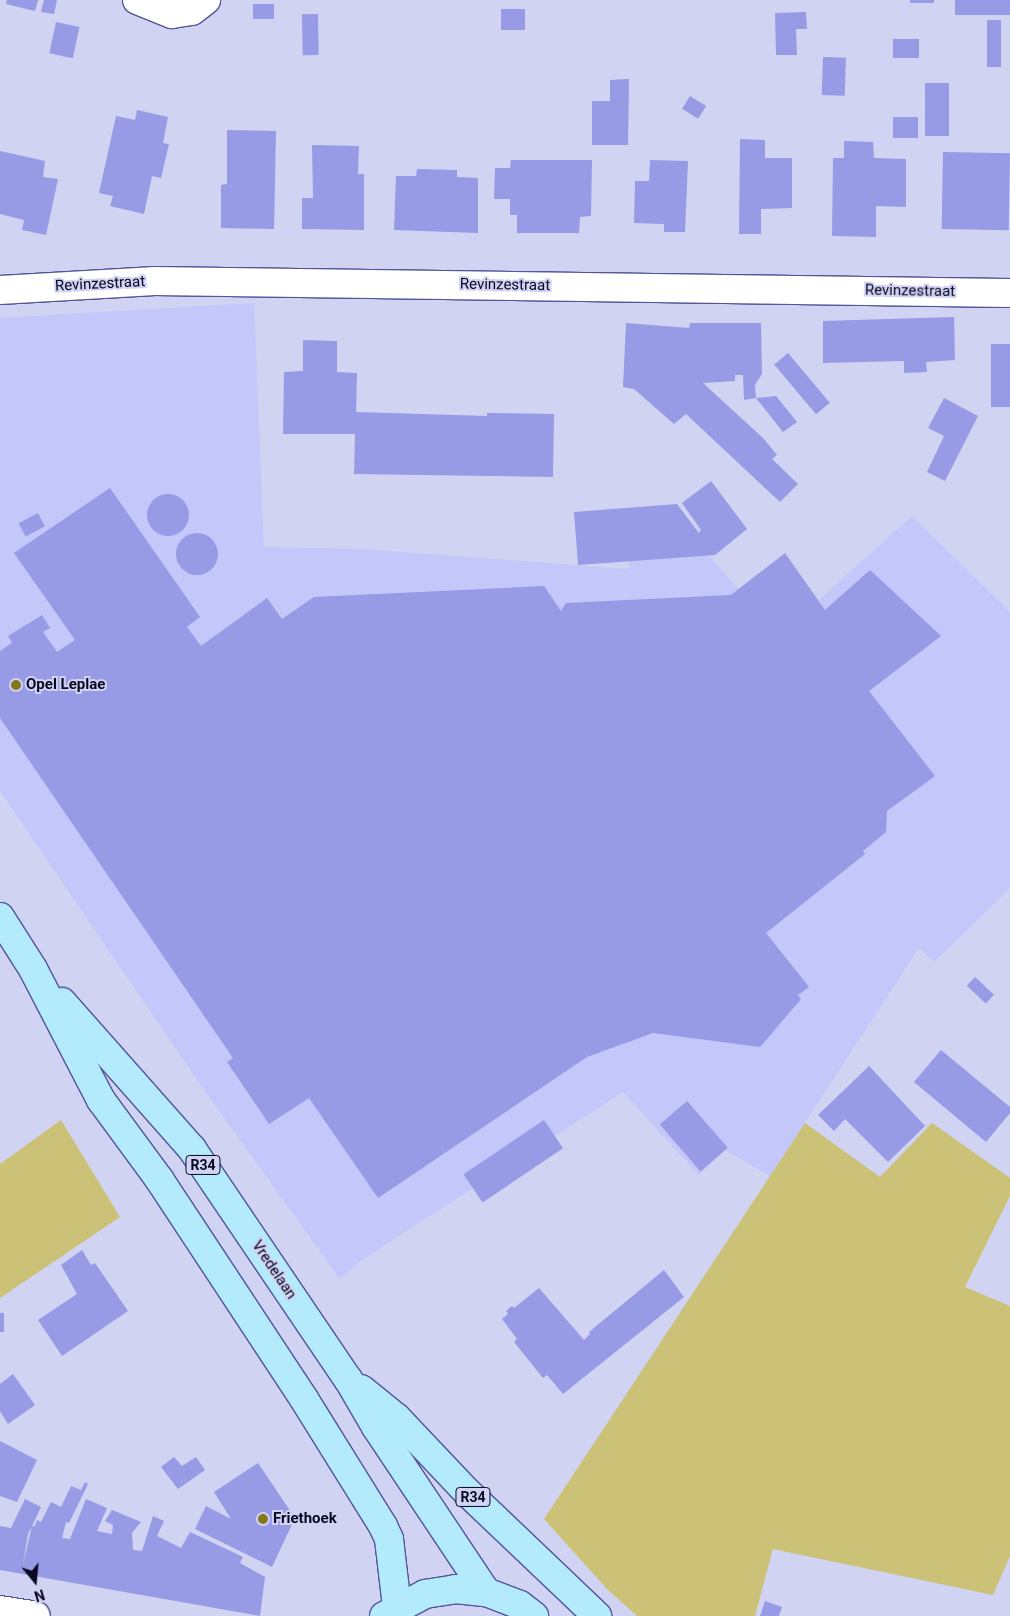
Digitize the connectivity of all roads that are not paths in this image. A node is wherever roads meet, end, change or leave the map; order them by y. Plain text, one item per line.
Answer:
1 (137, 0) edge
2 (206, 0) edge
3 (0, 290) edge
4 (1010, 293) edge
5 (0, 917) edge
6 (33, 969) junction
7 (348, 1378) junction
8 (486, 1592) junction
9 (0, 1610) edge
10 (390, 1611) edge
11 (36, 1616) edge
12 (534, 1616) edge
13 (597, 1616) edge

1 - 2 street
3 - 4 street, Revinzestraat
5 - 6 main road, Vredelaan / R34
6 - 7 main road, Vredelaan / R34
6 - 10 main road, Vredelaan / R34
7 - 8 main road, Vredelaan / R34
7 - 13 main road, R34
8 - 10 main road, R34
8 - 12 main road, R34
9 - 11 street

